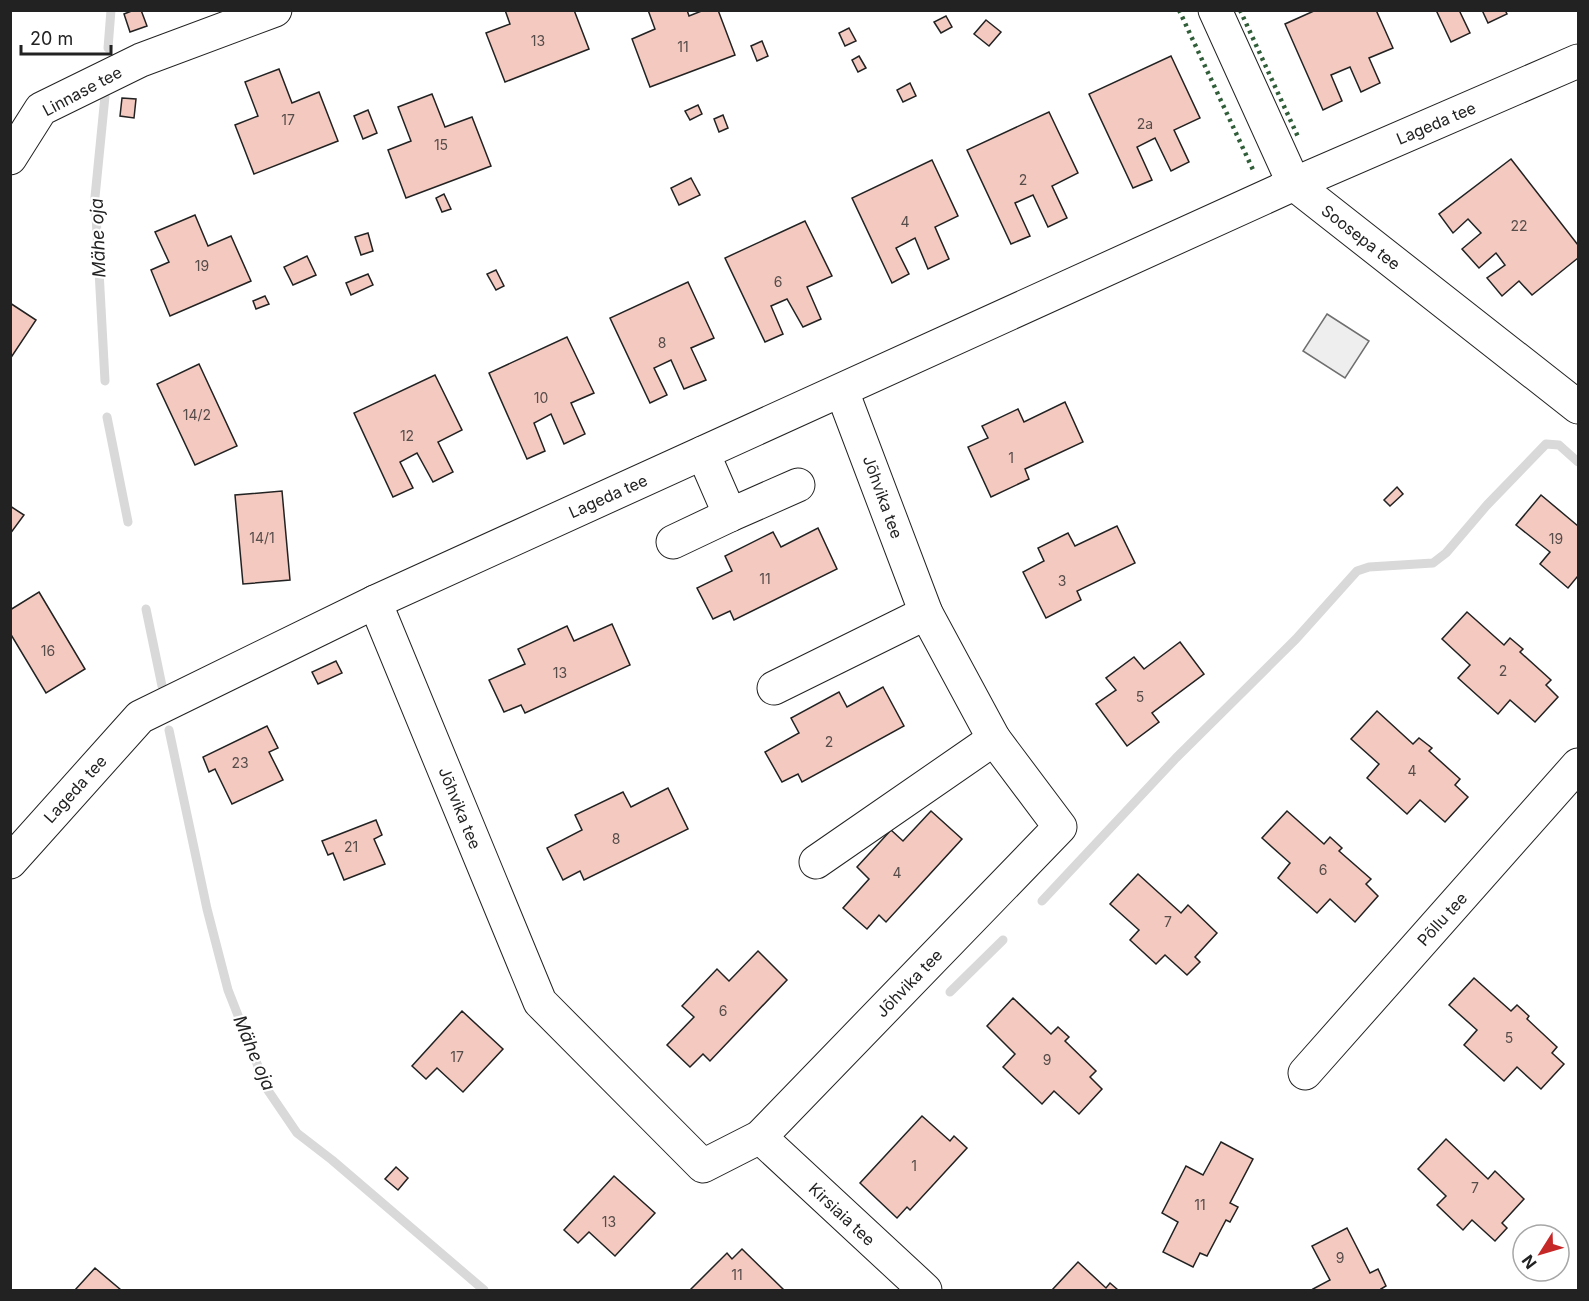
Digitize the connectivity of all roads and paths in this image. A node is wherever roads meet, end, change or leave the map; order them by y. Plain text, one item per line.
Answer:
1 (275, 10) edge
2 (1215, 10) edge
3 (1578, 61) edge
4 (10, 158) edge
5 (1294, 184) junction
6 (842, 391) junction
7 (1578, 407) edge
8 (703, 453) junction
9 (798, 485) dead end
10 (730, 516) junction
11 (673, 542) dead end
12 (375, 602) junction
13 (926, 613) junction
14 (774, 688) dead end
15 (994, 739) junction
16 (1578, 765) edge
17 (10, 862) edge
18 (816, 862) dead end
19 (1305, 1073) dead end
20 (760, 1137) junction
21 (925, 1290) edge

1 - 4 street, Linnase tee
2 - 5 street, Soosepa tee
3 - 5 street, Lageda tee
5 - 6 street
5 - 7 street, Soosepa tee
6 - 8 street, Lageda tee
6 - 13 street, Jõhvika tee
8 - 10 street
8 - 12 street, Lageda tee
9 - 10 street
10 - 11 street
12 - 17 street, Lageda tee
12 - 20 street, Jõhvika tee
13 - 14 street
13 - 15 street, Jõhvika tee
15 - 18 street
15 - 20 street, Jõhvika tee
16 - 19 street, Põllu tee
20 - 21 street, Kirsiaia tee

